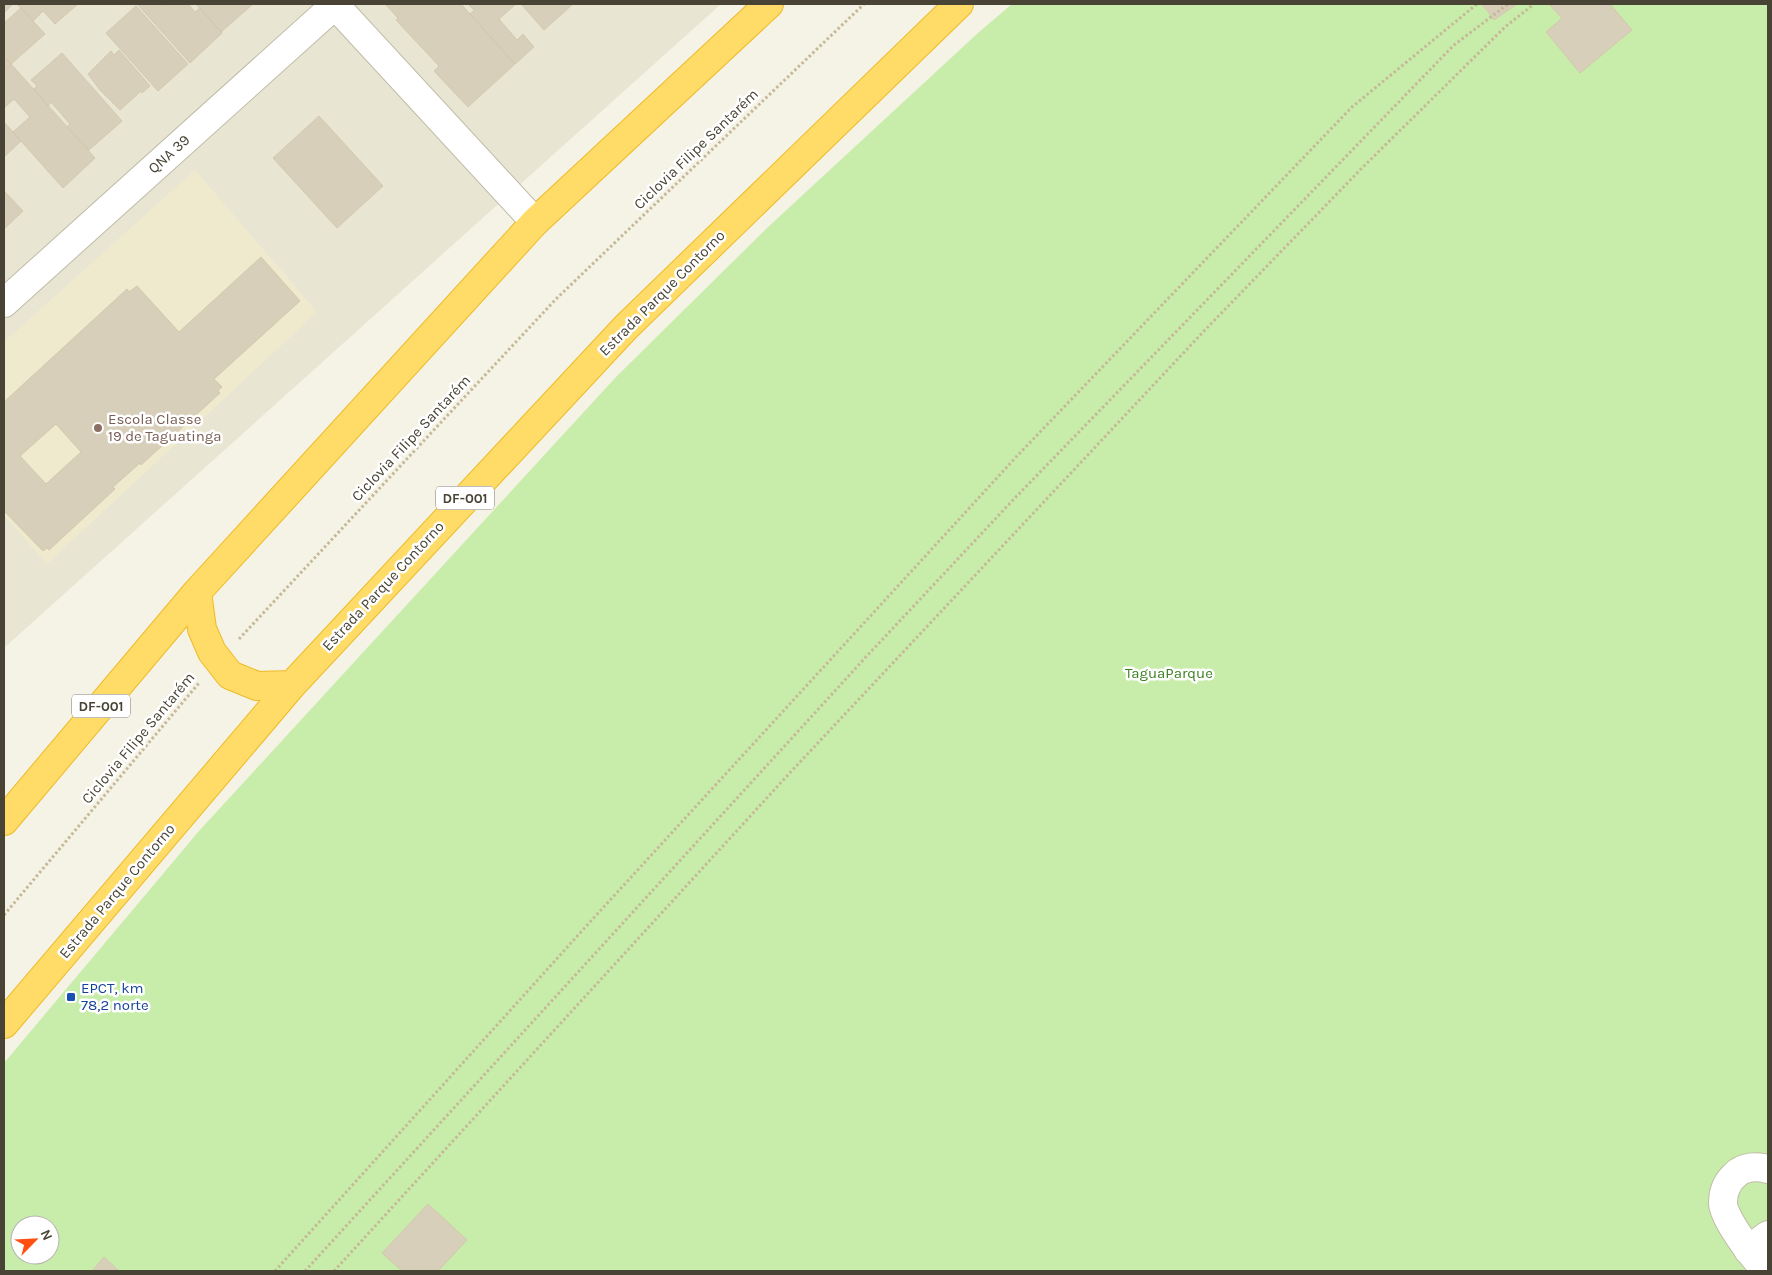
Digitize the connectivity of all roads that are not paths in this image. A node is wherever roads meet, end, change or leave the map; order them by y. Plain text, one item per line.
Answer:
1 (335, 4) edge
2 (769, 4) edge
3 (959, 4) edge
4 (536, 222) junction
5 (4, 303) edge
6 (198, 592) junction
7 (292, 685) junction
8 (4, 820) edge
9 (4, 1024) edge
10 (1768, 1170) edge
11 (1758, 1242) edge
12 (1767, 1271) edge

1 - 4 street
1 - 5 street, QNA 39
2 - 4 highway, DF-001
3 - 7 highway, Estrada Parque Contorno / DF-001
4 - 6 highway, DF-001
6 - 7 highway
6 - 8 highway, DF-001
7 - 9 highway, Estrada Parque Contorno / DF-001
10 - 11 street
11 - 12 street

